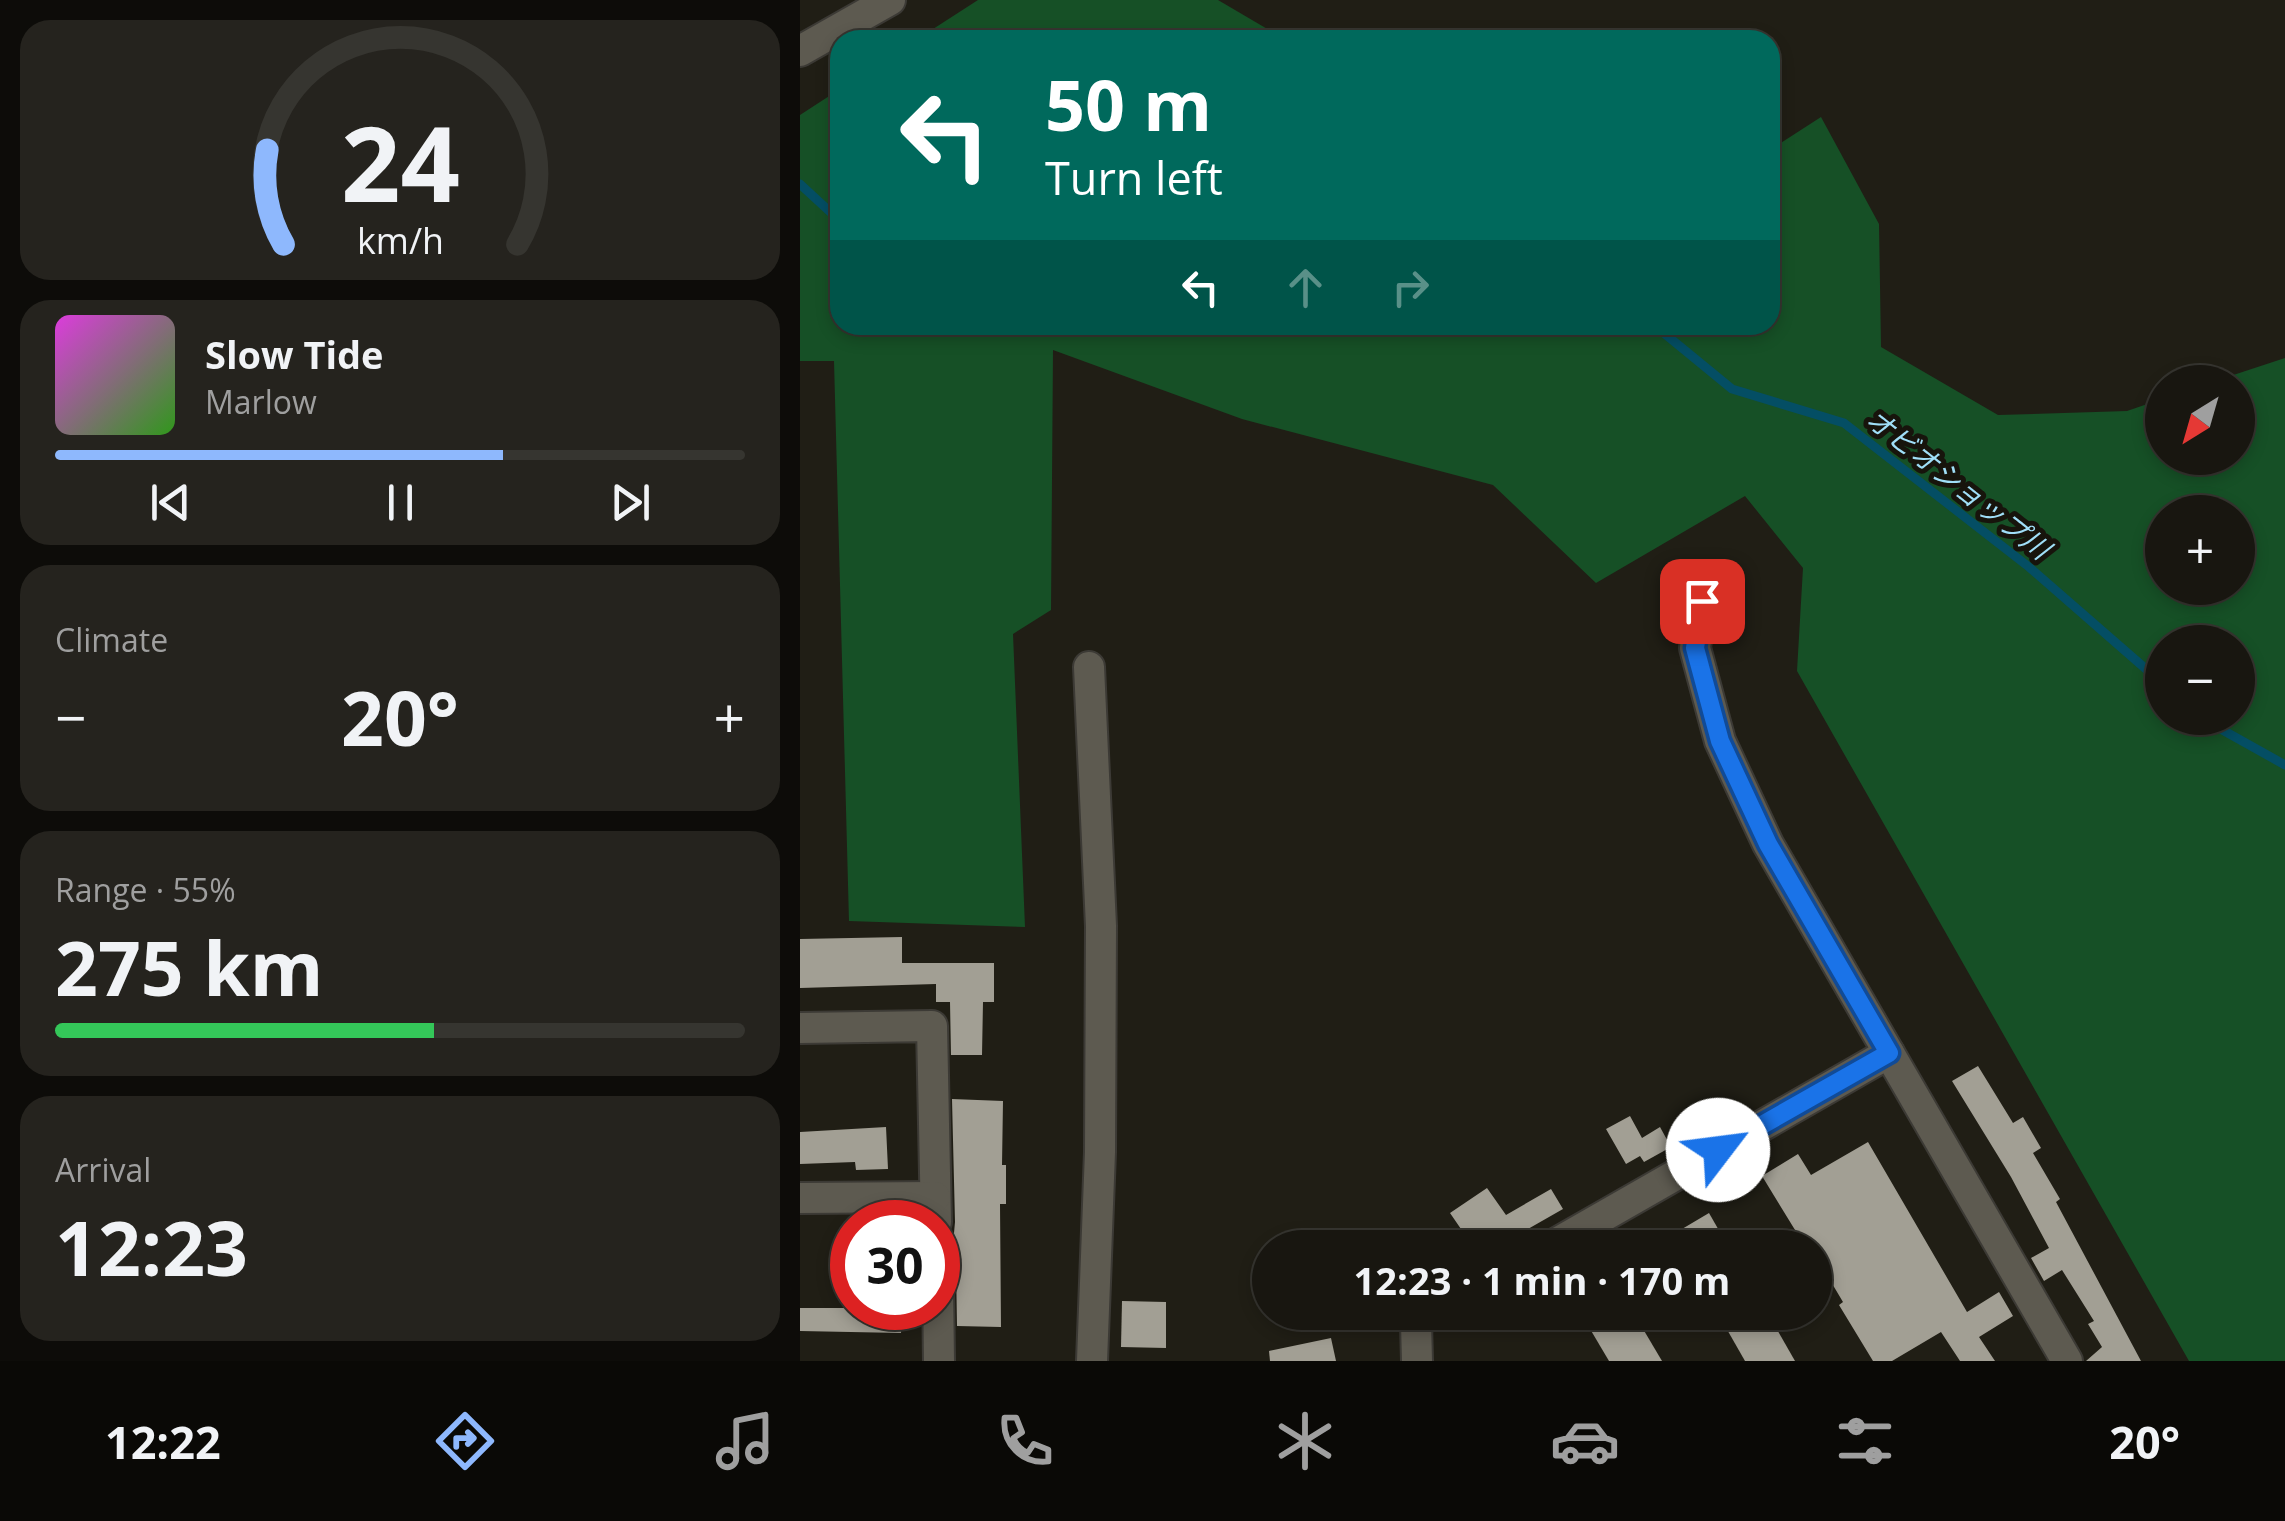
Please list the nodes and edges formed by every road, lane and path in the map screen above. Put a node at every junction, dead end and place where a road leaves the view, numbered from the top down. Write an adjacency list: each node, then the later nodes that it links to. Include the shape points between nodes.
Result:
1 (890, 0): 2 (street)
2 (837, 30)
3 (830, 34): 4 (street)
4 (800, 51)
5 (1702, 601): 8 (street, via 1695,648 1720,741 1768,844)
6 (1088, 667): 16 (street, via 1101,926)
7 (800, 1028): 10 (street, via 932,1026)
8 (1889, 1053): 12 (street); 18 (street)
9 (800, 1198): 11 (street)
10 (936, 1200)
11 (830, 1201)
12 (1579, 1230)
13 (939, 1330): 15 (street)
14 (1416, 1330): 17 (street)
15 (940, 1361)
16 (1092, 1361)
17 (1417, 1361)
18 (2067, 1361)

